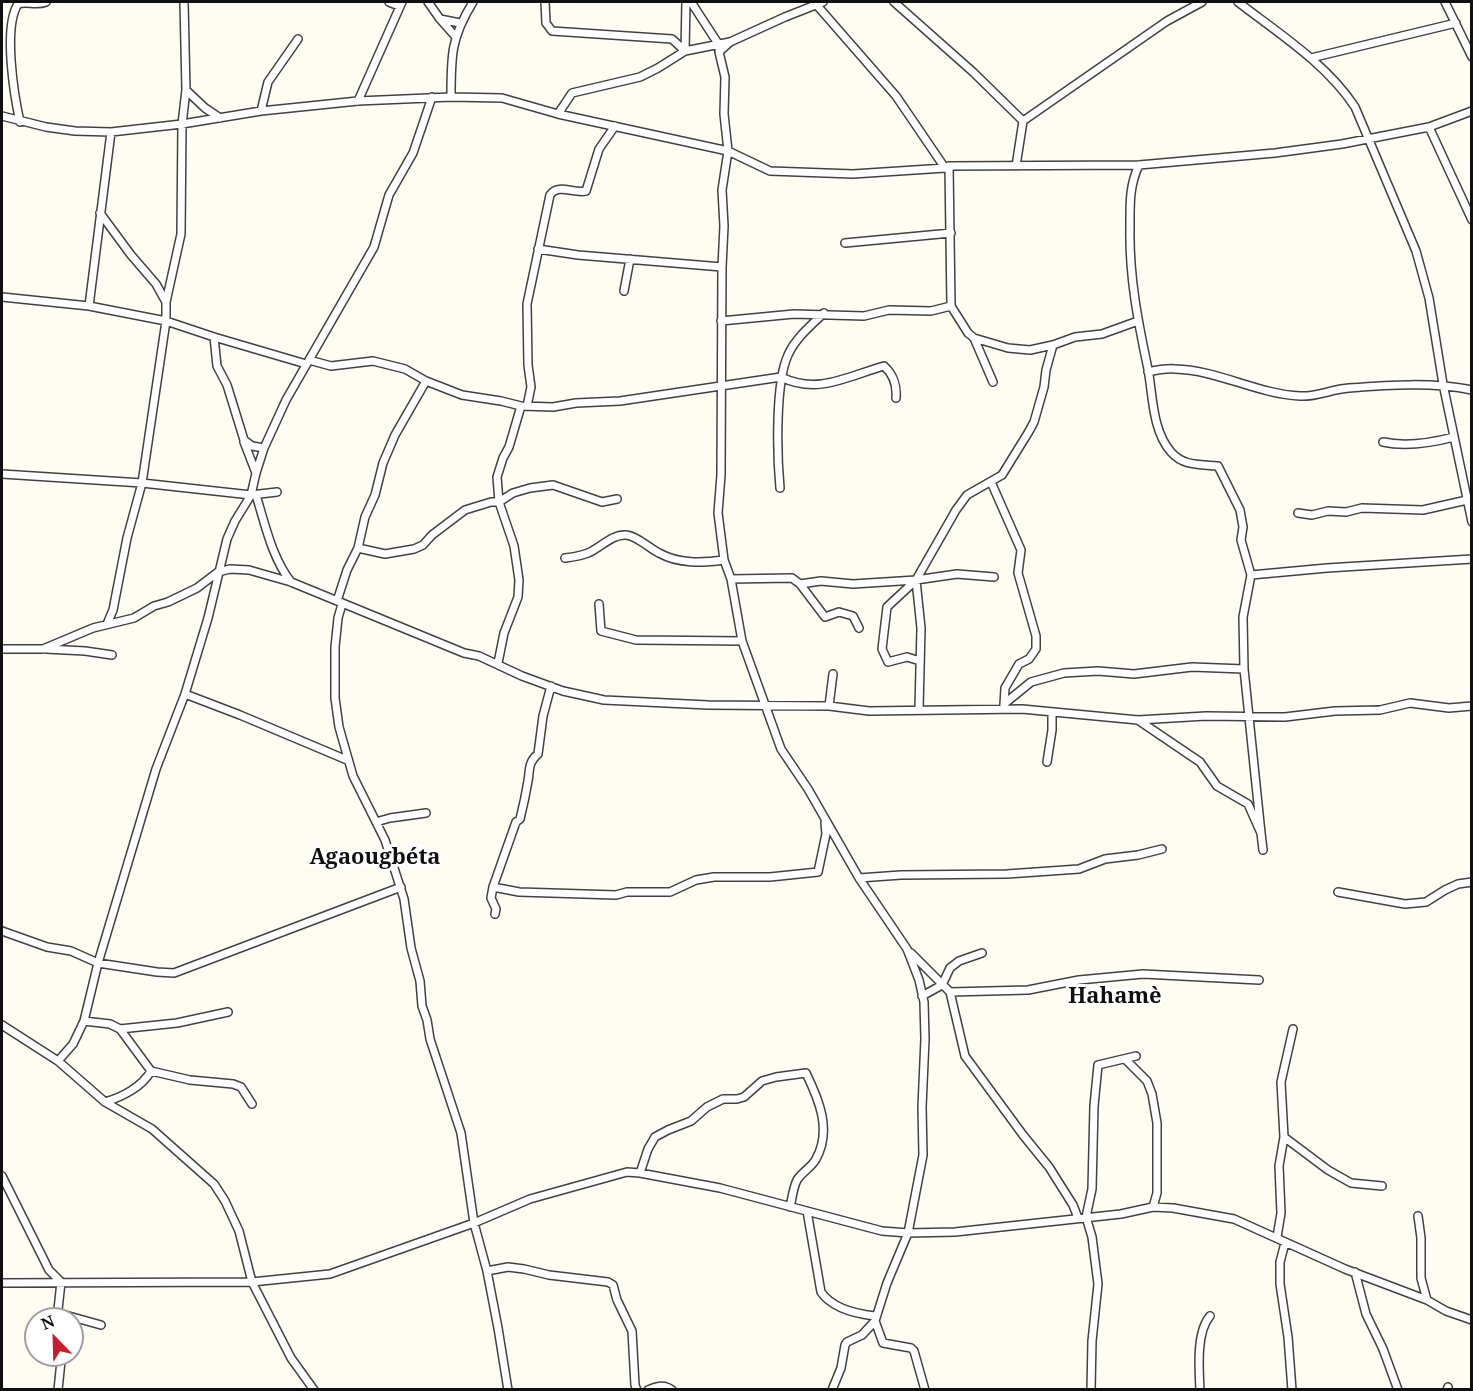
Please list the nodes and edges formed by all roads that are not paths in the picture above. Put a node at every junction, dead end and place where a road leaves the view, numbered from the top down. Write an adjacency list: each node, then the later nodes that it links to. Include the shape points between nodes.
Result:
1 (46, 2): 34 (street, via 18,4 13,16 10,35)
2 (184, 2): 24 (street)
3 (389, 2): 14 (street)
4 (428, 2): 15 (street)
5 (473, 2): 16 (street)
6 (545, 2): 21 (street, via 546,24 552,31 672,39)
7 (686, 2): 21 (street)
8 (691, 2): 20 (street)
9 (818, 2): 20 (street); 43 (street, via 896,96)
10 (894, 2): 33 (street)
11 (1202, 2): 33 (street, via 1167,21)
12 (1238, 2): 23 (street)
13 (1445, 2): 17 (street)
14 (400, 4): 27 (street)
15 (440, 19): 16 (street); 18 (street)
16 (460, 23): 18 (street)
17 (1456, 23): 22 (street); 23 (street)
18 (455, 36): 26 (street)
19 (298, 39): 28 (street, via 268,82)
20 (719, 49): 21 (street); 40 (street, via 724,71)
21 (685, 51): 30 (street, via 640,77 572,93)
22 (1472, 57)
23 (1311, 58): 39 (street, via 1346,94)
24 (186, 90): 32 (street); 35 (street)
25 (432, 97): 26 (street); 27 (street); 63 (street, via 413,153 389,195 374,247)
26 (451, 97): 30 (street, via 502,98)
27 (358, 101): 28 (street)
28 (261, 111): 32 (street)
29 (1472, 111): 37 (street)
30 (558, 114): 36 (street)
31 (2, 116): 34 (street)
32 (220, 118): 35 (street)
33 (1023, 121): 42 (street)
34 (20, 122): 38 (street)
35 (182, 124): 38 (street); 53 (street, via 181,234)
36 (615, 126): 40 (street); 48 (street, via 599,149 586,191 559,189 550,195)
37 (1429, 127): 39 (street); 45 (street)
38 (111, 132): 44 (street)
39 (1368, 138): 41 (street, via 1275,153); 68 (street, via 1416,251 1429,298)
40 (728, 151): 43 (street, via 770,171 853,174); 50 (street, via 722,190)
41 (1139, 165): 42 (street); 59 (street, via 1132,179 1129,202 1131,269)
42 (1016, 166): 43 (street)
43 (947, 167): 46 (street)
44 (100, 213): 53 (street); 54 (street)
45 (1472, 220)
46 (951, 233): 47 (street); 55 (street)
47 (845, 243)
48 (538, 249): 49 (street); 72 (street, via 527,304 531,387)
49 (630, 259): 50 (street); 51 (street)
50 (722, 267): 58 (street)
51 (624, 291)
52 (2, 297): 54 (street)
53 (166, 302): 57 (street)
54 (89, 306): 57 (street)
55 (951, 306): 56 (street, via 931,311 889,310 864,316); 61 (street)
56 (824, 313): 58 (street); 65 (street, via 788,354)
57 (166, 321): 60 (street); 80 (street)
58 (721, 321): 69 (street)
59 (1138, 321): 62 (street); 64 (street)
60 (214, 337): 63 (street); 74 (street, via 217,366)
61 (974, 338): 62 (street, via 1030,350); 67 (street)
62 (1053, 345): 79 (street, via 1034,422 1008,467)
63 (307, 362): 66 (street, via 331,366 373,361 405,369); 76 (street)
64 (1148, 372): 68 (street, via 1189,370 1264,391 1300,396 1346,388); 94 (street, via 1157,420 1167,447 1184,462 1220,469 1242,519 1240,540)
65 (781, 377): 69 (street); 71 (street, via 805,386 824,384 884,366 892,376); 81 (street)
66 (426, 381): 72 (street, via 462,396); 89 (street, via 387,454)
67 (993, 382)
68 (1443, 384): 70 (street); 73 (street)
69 (721, 385): 72 (street, via 620,401); 92 (street, via 718,513)
70 (1472, 390)
71 (896, 398)
72 (524, 406): 86 (street, via 497,477)
73 (1454, 437): 75 (street, via 1413,444); 85 (street)
74 (244, 440): 76 (street); 77 (street)
75 (1383, 442)
76 (264, 448): 77 (street)
77 (256, 473): 83 (street)
78 (2, 474): 80 (street)
79 (991, 482): 97 (street, via 967,495); 116 (street, via 1021,550 1018,573 1036,636 1036,649 1019,664 1005,688)
80 (142, 483): 83 (street); 102 (street)
81 (780, 488)
82 (277, 492): 83 (street)
83 (253, 495): 93 (street, via 227,538); 98 (street, via 273,549)
84 (617, 499): 86 (street, via 602,502 553,485 513,493)
85 (1467, 500): 87 (street, via 1424,510 1362,508 1312,515); 88 (street)
86 (499, 502): 89 (street, via 465,510 414,549 385,554); 109 (street, via 514,546 519,580 518,597)
87 (1298, 513)
88 (1472, 522)
89 (358, 548): 100 (street, via 347,570)
90 (565, 558): 92 (street, via 586,554 624,535 679,560)
91 (1472, 559): 94 (street)
92 (724, 560): 96 (street)
93 (218, 572): 98 (street, via 249,570); 102 (street, via 185,594 134,618); 113 (street)
94 (1251, 575): 110 (street, via 1243,617)
95 (994, 577): 97 (street, via 957,574)
96 (731, 579): 99 (street, via 792,578); 104 (street)
97 (916, 580): 99 (street); 108 (street); 108 (street, via 887,607 882,649 888,662 907,657)
98 (291, 582): 100 (street)
99 (800, 584): 103 (street, via 825,617 838,612 853,616)
100 (339, 602): 109 (street); 122 (street, via 335,698)
101 (599, 604): 104 (street, via 601,631 636,640)
102 (107, 624): 106 (street)
103 (859, 628)
104 (742, 641): 114 (street)
105 (2, 649): 106 (street)
106 (43, 649): 107 (street)
107 (112, 655)
108 (920, 661): 118 (street)
109 (498, 663): 112 (street)
110 (1244, 669): 116 (street, via 1064,673 1031,682); 120 (street)
111 (833, 674): 115 (street)
112 (551, 686): 114 (street, via 604,700); 132 (street, via 538,754 529,766 520,819)
113 (185, 694): 122 (street); 139 (street, via 156,769)
114 (764, 704): 115 (street); 125 (street, via 781,749)
115 (829, 706): 118 (street, via 869,711)
116 (1003, 706): 118 (street); 119 (street)
117 (1472, 706): 120 (street, via 1410,704 1380,710)
118 (919, 709)
119 (1052, 712): 121 (street); 123 (street)
120 (1249, 717): 121 (street); 127 (street)
121 (1138, 720): 127 (street, via 1200,762 1217,786 1248,804)
122 (347, 760): 126 (street)
123 (1047, 762)
124 (426, 813): 126 (street)
125 (825, 820): 130 (street); 132 (street, via 818,872 714,877 670,892 616,895 519,892)
126 (376, 822): 133 (street)
127 (1261, 833): 129 (street)
128 (1162, 849): 130 (street, via 1105,859 1079,869)
129 (1263, 850)
130 (859, 878): 137 (street)
131 (1472, 882): 134 (street, via 1458,884 1426,902 1405,904)
132 (494, 886): 135 (street, via 491,898)
133 (401, 887): 139 (street, via 183,971 157,972); 164 (street, via 430,1039 461,1133)
134 (1338, 892)
135 (495, 914)
136 (2, 931): 139 (street)
137 (907, 949): 141 (street); 143 (street)
138 (982, 953): 141 (street, via 950,968)
139 (98, 963): 145 (street)
140 (1259, 980): 142 (street, via 1143,974 1028,990)
141 (942, 985): 142 (street); 143 (street)
142 (950, 992): 163 (street, via 965,1056)
143 (922, 996): 165 (street, via 923,1155)
144 (228, 1012): 147 (street)
145 (84, 1021): 147 (street); 151 (street, via 73,1044)
146 (2, 1025): 151 (street)
147 (120, 1029): 152 (street)
148 (1293, 1029): 155 (street, via 1281,1082)
149 (1136, 1056): 150 (street)
150 (1125, 1059): 160 (street, via 1147,1081 1152,1094 1157,1123 1157,1193); 163 (street, via 1098,1065 1092,1189)
151 (58, 1061): 153 (street)
152 (151, 1071): 153 (street, via 132,1090); 154 (street, via 233,1084 241,1087)
153 (105, 1102): 174 (street, via 152,1129 214,1184 238,1231)
154 (252, 1104)
155 (1284, 1137): 158 (street, via 1351,1183); 166 (street, via 1279,1166)
156 (640, 1173): 159 (street, via 720,1188); 159 (street, via 655,1137 691,1121 723,1099 744,1096 762,1081 806,1073 819,1099 823,1135 815,1161 797,1180); 164 (street, via 611,1175 530,1199)
157 (2, 1176): 168 (street)
158 (1382, 1186)
159 (790, 1207): 161 (street)
160 (1153, 1207): 163 (street); 166 (street, via 1234,1219)
161 (807, 1211): 165 (street, via 882,1231); 178 (street, via 821,1292 843,1308)
162 (1418, 1215): 175 (street, via 1421,1278)
163 (1082, 1217): 165 (street, via 955,1232); 191 (street, via 1092,1237 1098,1284)
164 (474, 1223): 169 (street); 174 (street, via 330,1274)
165 (908, 1233): 178 (street)
166 (1278, 1237): 167 (street)
167 (1285, 1243): 170 (street); 193 (street, via 1280,1284)
168 (49, 1270): 172 (street); 173 (street)
169 (487, 1271): 185 (street); 186 (street, via 508,1267 613,1285 632,1330)
170 (1355, 1272): 175 (street); 194 (street, via 1366,1314)
171 (2, 1282): 172 (street)
172 (43, 1282): 173 (street)
173 (61, 1282): 174 (street); 176 (street)
174 (252, 1282): 184 (street, via 291,1358)
175 (1427, 1300): 179 (street)
176 (59, 1307)
177 (1210, 1316): 192 (street, via 1205,1321 1201,1342)
178 (875, 1318): 189 (street, via 868,1330 845,1345); 190 (street, via 883,1343 914,1351)
179 (1472, 1320)
180 (84, 1321): 181 (street)
181 (101, 1325)
182 (62, 1367): 183 (street)
183 (58, 1389)
184 (314, 1389)
185 (508, 1389)
186 (637, 1389)
187 (648, 1389): 188 (street)
188 (672, 1389)
189 (832, 1389)
190 (925, 1389)
191 (1091, 1389)
192 (1200, 1389)
193 (1292, 1389)
194 (1398, 1389)

